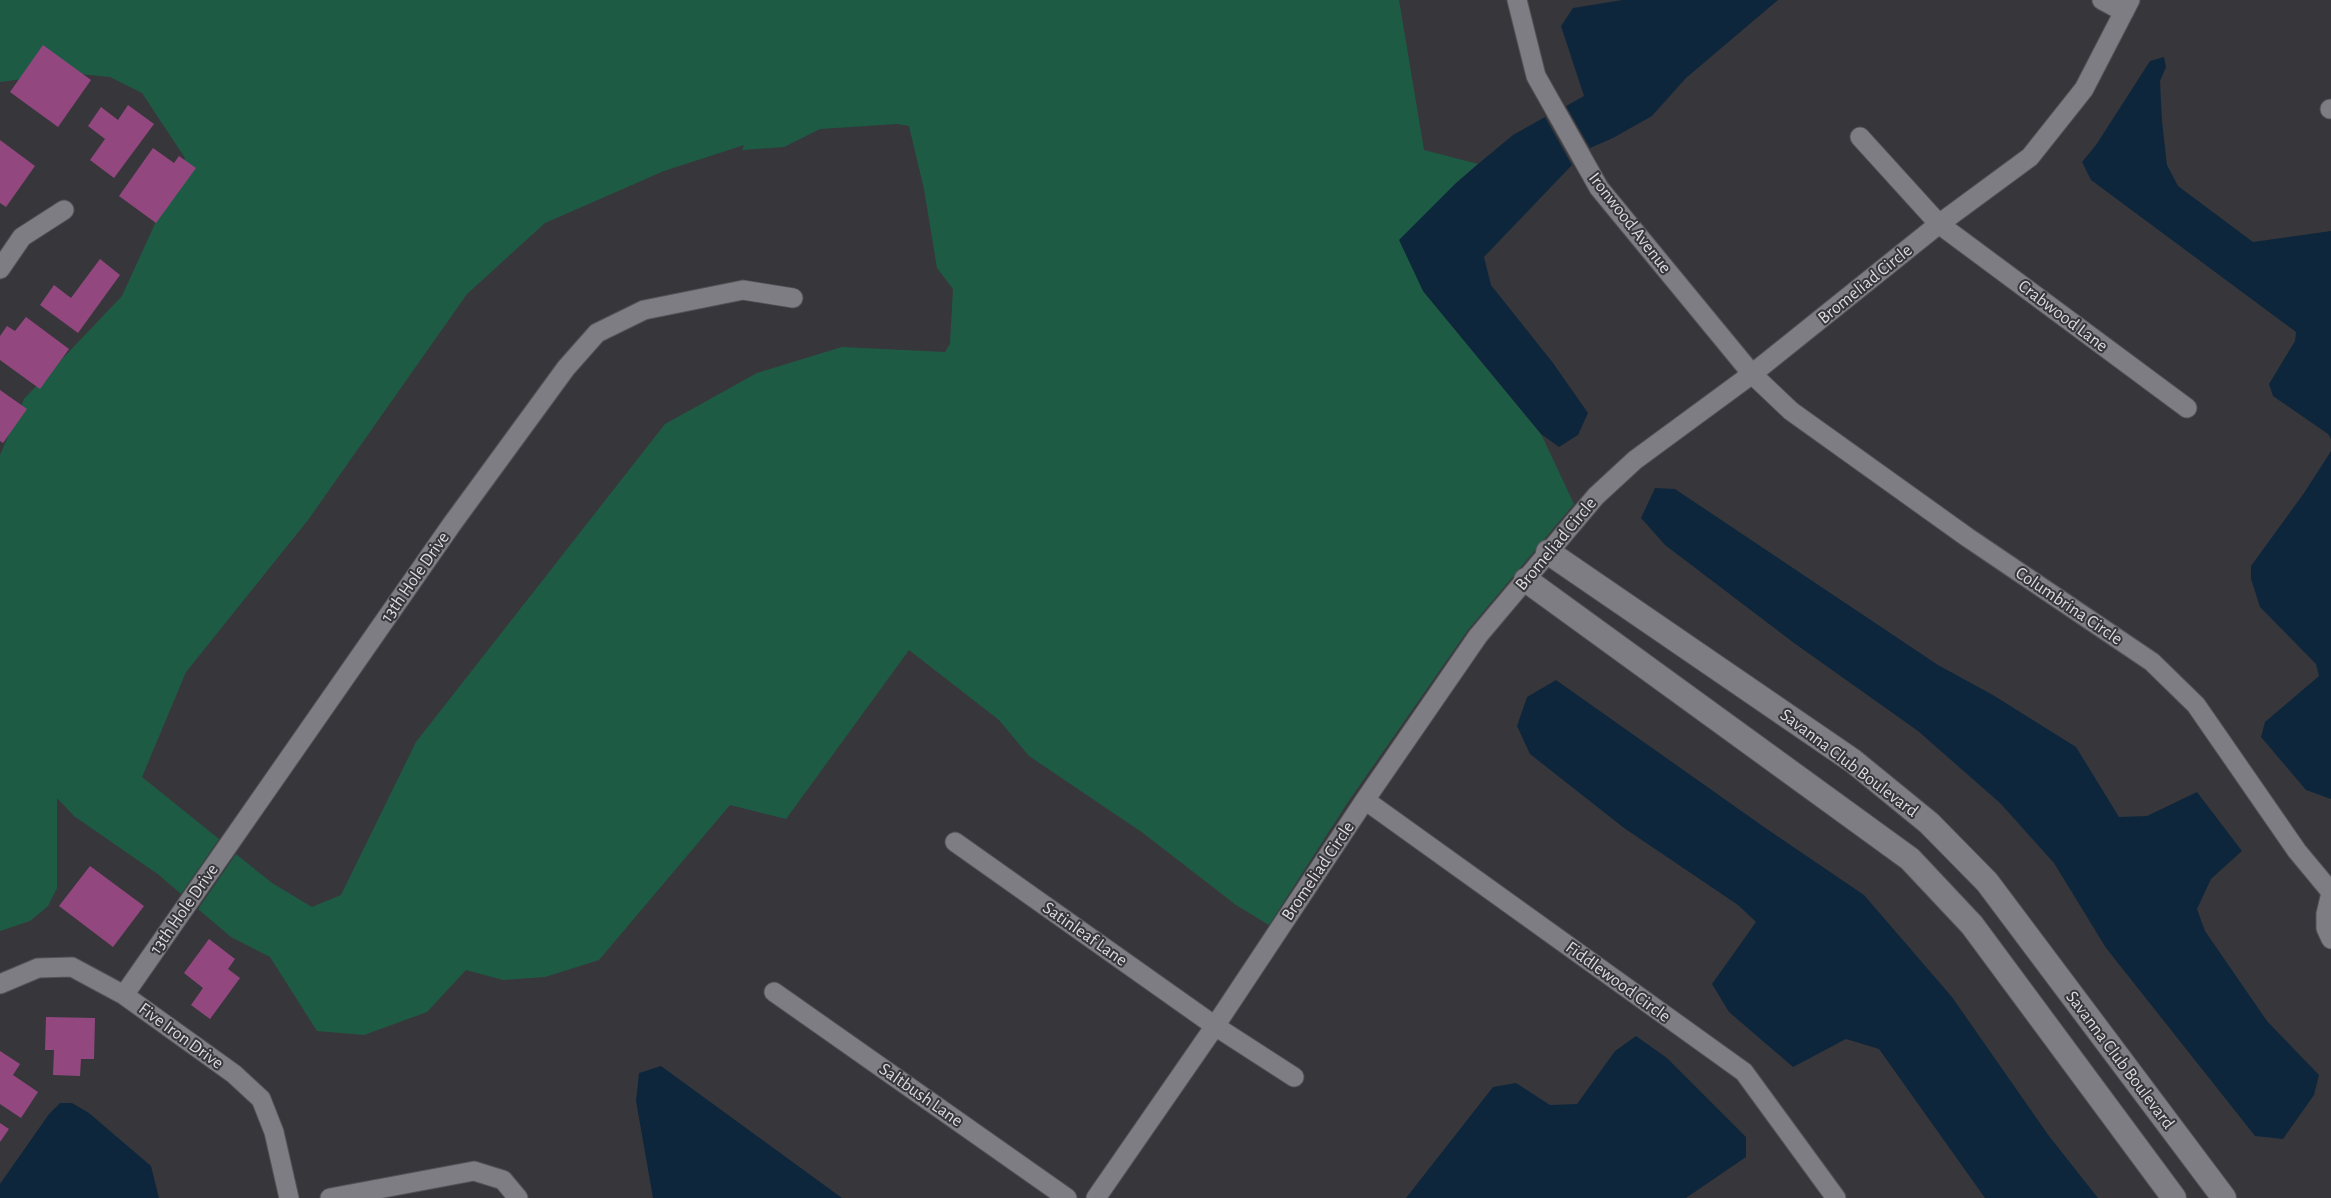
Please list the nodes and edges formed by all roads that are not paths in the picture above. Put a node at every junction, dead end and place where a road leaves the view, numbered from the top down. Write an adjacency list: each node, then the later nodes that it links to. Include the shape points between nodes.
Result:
1 (1517, 0): 9 (street, Ironwood Avenue, via 1536,76 1599,188)
2 (2102, 0): 3 (street)
3 (2127, 6): 6 (street, Bromeliad Circle, via 2084,89 2030,157)
4 (1860, 137): 6 (street, Crabwood Lane)
5 (64, 210): 7 (street, via 22,237)
6 (1939, 224): 9 (street, Bromeliad Circle); 10 (street, Crabwood Lane)
7 (0, 269)
8 (793, 298): 19 (street, 13th Hole Drive, via 743,290 644,310 597,332 566,368 452,524)
9 (1752, 374): 11 (street, Bromeliad Circle, via 1635,460 1596,496); 15 (street, Columbrina Circle, via 1791,411 1967,537 2152,662 2196,705 2298,851)
10 (2187, 408)
11 (1548, 552): 12 (street, Bromeliad Circle); 29 (street, Savanna Club Boulevard, via 1854,761 1929,823 1987,882)
12 (1526, 580): 13 (street, Bromeliad Circle, via 1478,636); 28 (street, via 1910,859 1972,925)
13 (1365, 800): 20 (street, Bromeliad Circle); 27 (street, Fiddlewood Circle, via 1744,1072)
14 (955, 842): 20 (street, Satinleaf Lane)
15 (2331, 892): 16 (street, via 2326,928)
16 (2331, 939)
17 (0, 984): 19 (street, Five Iron Drive, via 38,968 72,967)
18 (774, 992): 26 (street, Saltbush Lane)
19 (124, 995): 23 (street, Five Iron Drive, via 234,1074 261,1099 274,1132)
20 (1215, 1026): 21 (street, Satinleaf Lane); 22 (street, Bromeliad Circle)
21 (1294, 1077)
22 (1102, 1196)
23 (288, 1198)
24 (330, 1198): 25 (street, via 474,1171 503,1180)
25 (518, 1198)
26 (1067, 1198)
27 (1836, 1198)
28 (2174, 1198)
29 (2224, 1198)

